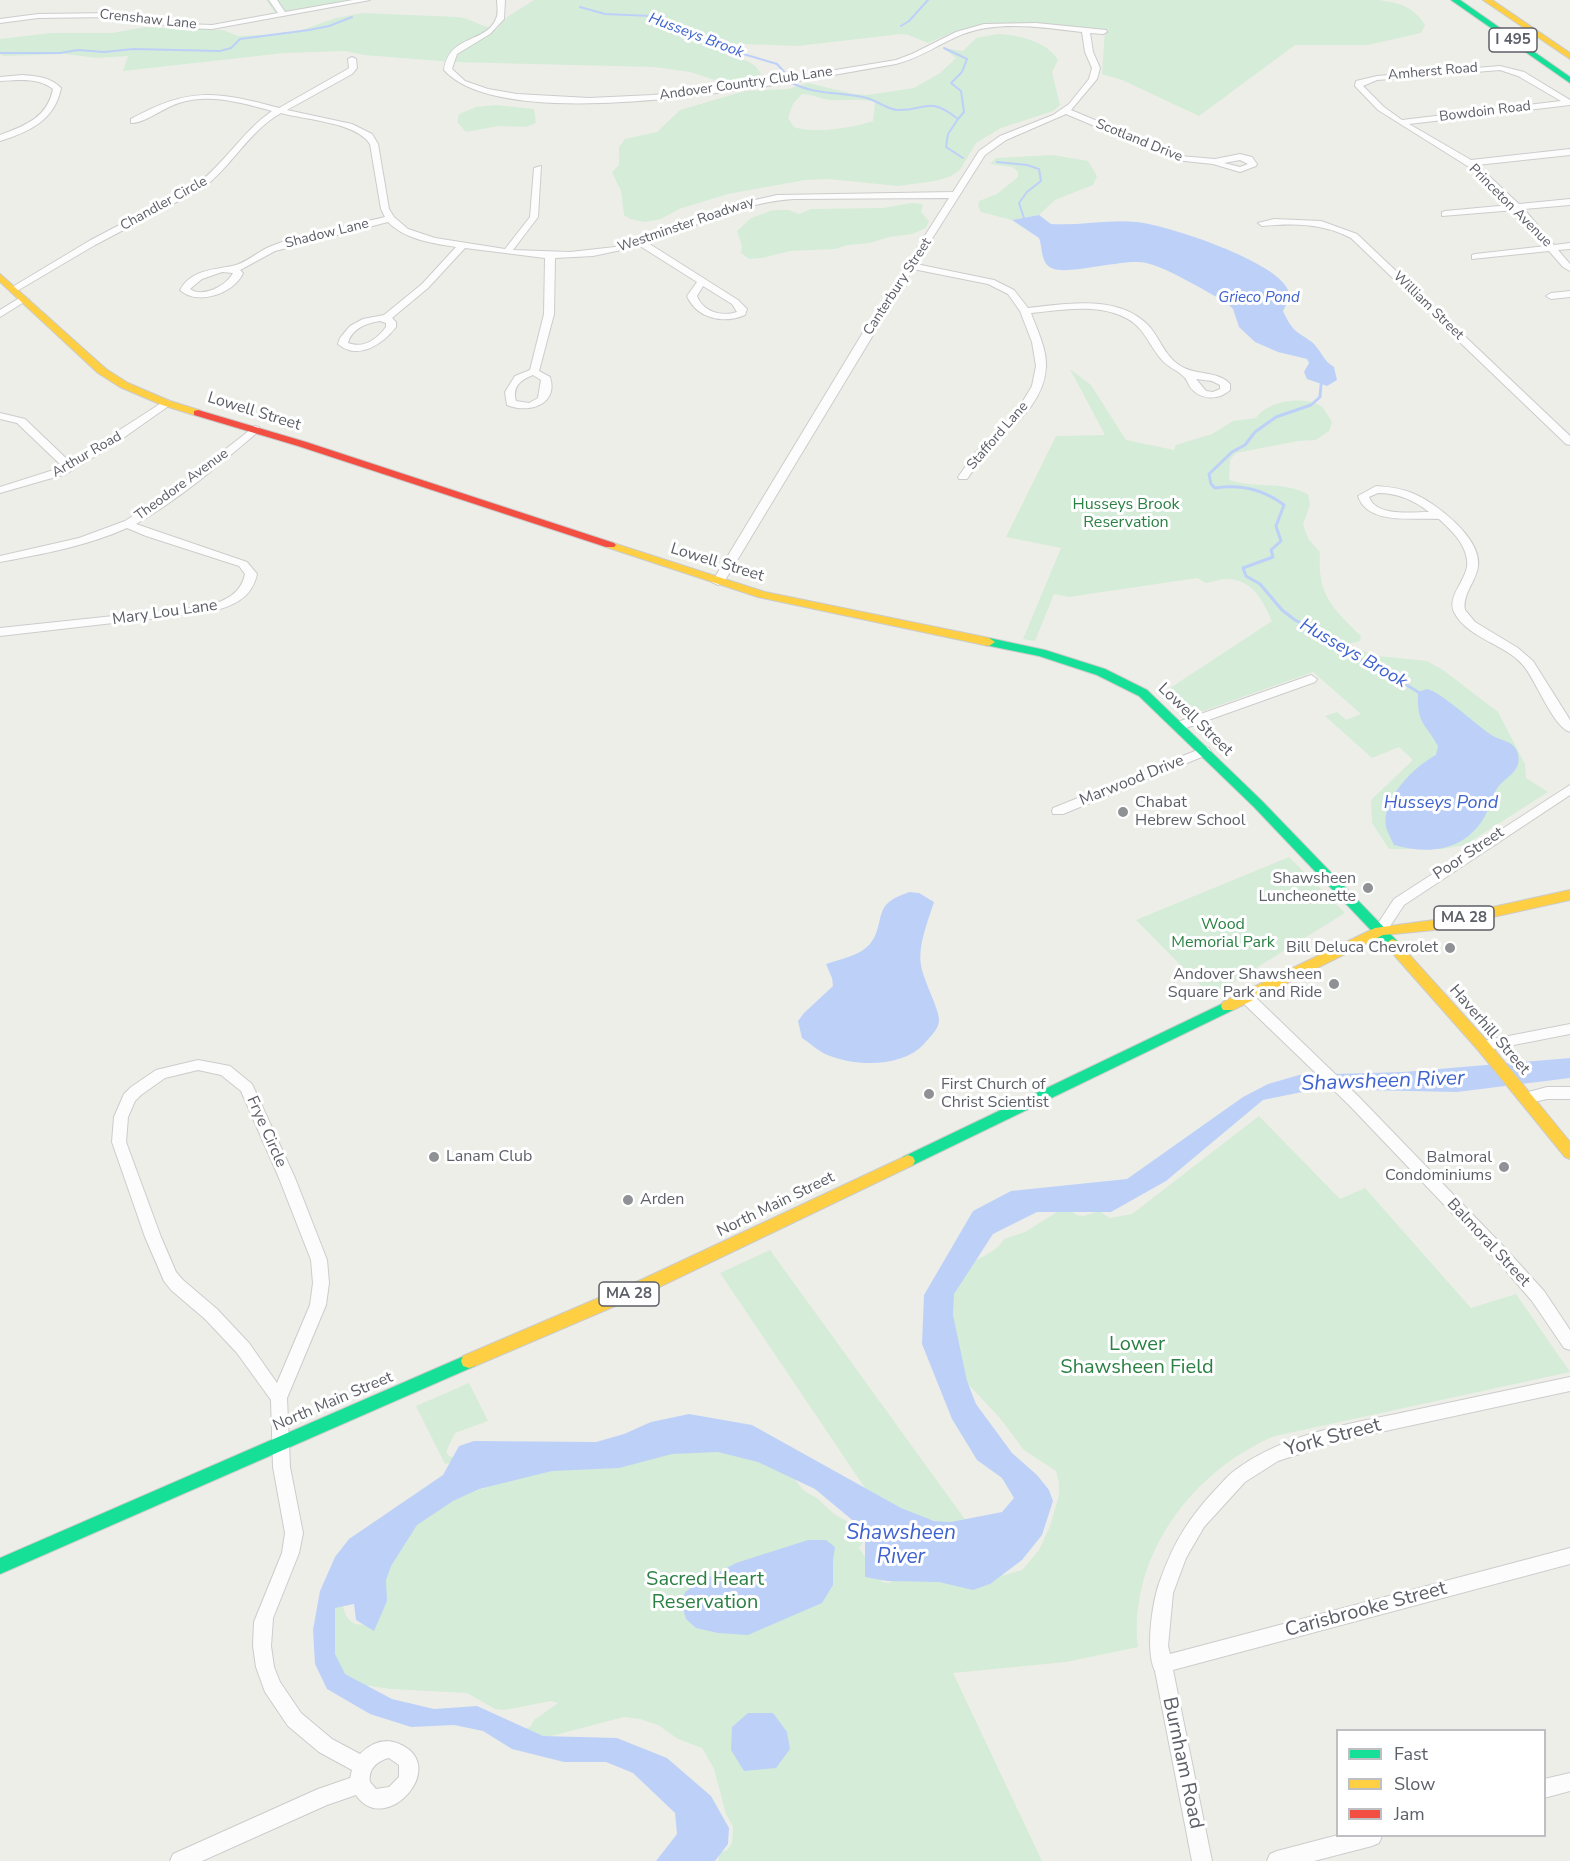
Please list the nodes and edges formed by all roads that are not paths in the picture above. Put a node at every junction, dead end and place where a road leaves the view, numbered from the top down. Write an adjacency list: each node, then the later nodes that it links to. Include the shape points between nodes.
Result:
1 (273, 0): 6 (street)
2 (366, 0): 6 (street, Crenshaw Lane)
3 (501, 0): 8 (street, Andover Country Club Lane, via 498,22 458,49 449,59 448,70 462,84 477,90 549,99 673,97 896,62 922,55 959,33 987,27)
4 (1455, 0): 13 (main road, I 495)
5 (1487, 0): 10 (main road, I 495)
6 (283, 15): 7 (street, Crenshaw Lane, via 212,27 113,15)
7 (0, 21)
8 (1086, 31): 9 (street, Andover Country Club Lane); 17 (street, Canterbury Street, via 1096,68 1093,79)
9 (1103, 33)
10 (1570, 57)
11 (352, 59): 16 (street, Chandler Circle, via 353,68 346,74)
12 (0, 78): 20 (street, via 35,79 57,88 56,98 43,120)
13 (1570, 81)
14 (1359, 86): 15 (street, Amherst Road, via 1377,78 1491,67 1510,69); 19 (street, Princeton Avenue, via 1368,98)
15 (1570, 103): 19 (street, Bowdoin Road)
16 (279, 110): 18 (street, via 227,97 200,95 166,102); 29 (street, via 350,126 369,136); 43 (street, Chandler Circle, via 257,127 200,186 92,243)
17 (1066, 111): 22 (street, Scotland Drive, via 1171,156); 25 (street, Canterbury Street, via 990,145)
18 (134, 121)
19 (1402, 122): 23 (street, Princeton Avenue)
20 (0, 138)
21 (1570, 152): 23 (street)
22 (1215, 162)
23 (1468, 162): 27 (street, Princeton Avenue)
24 (538, 168): 35 (street, via 534,217)
25 (956, 195): 31 (street, Westminster Roadway, via 769,198 735,206); 38 (street, Canterbury Street)
26 (1570, 202): 27 (street)
27 (1514, 207): 28 (street); 34 (street, Princeton Avenue)
28 (1445, 214)
29 (389, 219): 32 (street, Westminster Roadway, via 412,235); 40 (street, Shadow Lane, via 280,246)
30 (1262, 223): 54 (street, William Street, via 1315,222 1354,236)
31 (640, 242): 36 (street, Westminster Roadway, via 593,254); 42 (street)
32 (464, 245): 35 (street, Westminster Roadway); 48 (street, via 425,286)
33 (1570, 246): 34 (street)
34 (1552, 248): 37 (street); 39 (street, Princeton Avenue)
35 (507, 252): 36 (street, Westminster Roadway)
36 (550, 257): 49 (street, via 549,314)
37 (1475, 257)
38 (912, 266): 46 (street, Stafford Lane, via 991,282 1011,292); 61 (street, Canterbury Street)
39 (1570, 268)
40 (235, 269): 40 (street, Shadow Lane, via 210,272 185,291 196,296 210,293 236,278)
41 (0, 277): 43 (main road, Lowell Street)
42 (702, 281): 42 (street, via 735,302 742,313 720,317 696,303 692,296)
43 (19, 294): 47 (street, Chandler Circle); 51 (main road, Lowell Street, via 112,379)
44 (1570, 294): 45 (street)
45 (1551, 296)
46 (1025, 311): 50 (street, via 1087,307 1126,314 1144,327 1166,360); 56 (street, Stafford Lane, via 1041,357 1037,386 1021,413)
47 (0, 314)
48 (386, 318): 48 (street, via 391,322 390,329 373,344 356,348 343,344 345,337 363,321)
49 (534, 372)
50 (1189, 375)
51 (166, 403): 53 (main road, Lowell Street); 55 (street, Arthur Road)
52 (0, 416): 55 (street, via 21,421)
53 (255, 429): 59 (street, Theodore Avenue, via 204,472); 61 (main road, Lowell Street)
54 (1570, 442)
55 (69, 467): 57 (street, Arthur Road, via 54,476)
56 (963, 477)
57 (0, 490)
58 (1441, 516): 58 (street, via 1423,501 1407,495 1376,490 1362,496 1365,504 1378,513); 65 (street, via 1459,532 1473,558 1473,570 1459,599 1461,613 1528,663)
59 (127, 524): 60 (street, Theodore Avenue, via 70,543); 62 (street, Mary Lou Lane, via 243,564 250,574 246,589 231,602 209,609)
60 (0, 559)
61 (718, 582): 64 (main road, Lowell Street, via 762,595 1078,663 1145,694)
62 (0, 632)
63 (1311, 679): 64 (street)
64 (1179, 726): 66 (main road, Lowell Street)
65 (1570, 728)
66 (1205, 752): 68 (street, Marwood Drive); 70 (main road, Lowell Street)
67 (1570, 789): 70 (street, Poor Street, via 1399,902)
68 (1058, 811)
69 (1570, 895): 70 (main road, North Main Street / MA 28, via 1434,925)
70 (1380, 931): 71 (main road, North Main Street / MA 28); 73 (main road, Haverhill Street)
71 (1246, 997): 77 (street, Balmoral Street, via 1354,1101 1524,1281); 80 (main road, North Main Street / MA 28, via 649,1284)
72 (1570, 1029): 73 (street)
73 (1487, 1051): 74 (main road, Haverhill Street)
74 (1522, 1093): 75 (street); 76 (main road, Haverhill Street)
75 (1570, 1093)
76 (1570, 1153)
77 (1570, 1343)
78 (1570, 1384): 83 (street, York Street, via 1338,1434 1292,1448 1256,1465 1239,1477 1187,1536 1164,1593)
79 (279, 1398): 79 (street, Frye Circle, via 318,1305 319,1260 247,1088 217,1067 189,1066 160,1074 129,1098 119,1126 119,1142 149,1226 177,1285 228,1331); 80 (street, Frye Circle)
80 (282, 1441): 82 (main road, North Main Street / MA 28); 84 (street, Frye Circle, via 282,1470 294,1534 289,1560 275,1584 262,1624 263,1657 270,1683 283,1707 330,1750)
81 (1570, 1556): 83 (street, Carisbrooke Street)
82 (0, 1566)
83 (1161, 1665): 90 (street, Burnham Road)
84 (362, 1765): 86 (street); 86 (street, via 374,1753 393,1750 405,1758 409,1774 401,1790 385,1799 369,1796)
85 (1570, 1782): 87 (street)
86 (360, 1784): 89 (street)
87 (1546, 1789)
88 (1368, 1837): 91 (street)
89 (180, 1861)
90 (1202, 1861)
91 (1277, 1861)

